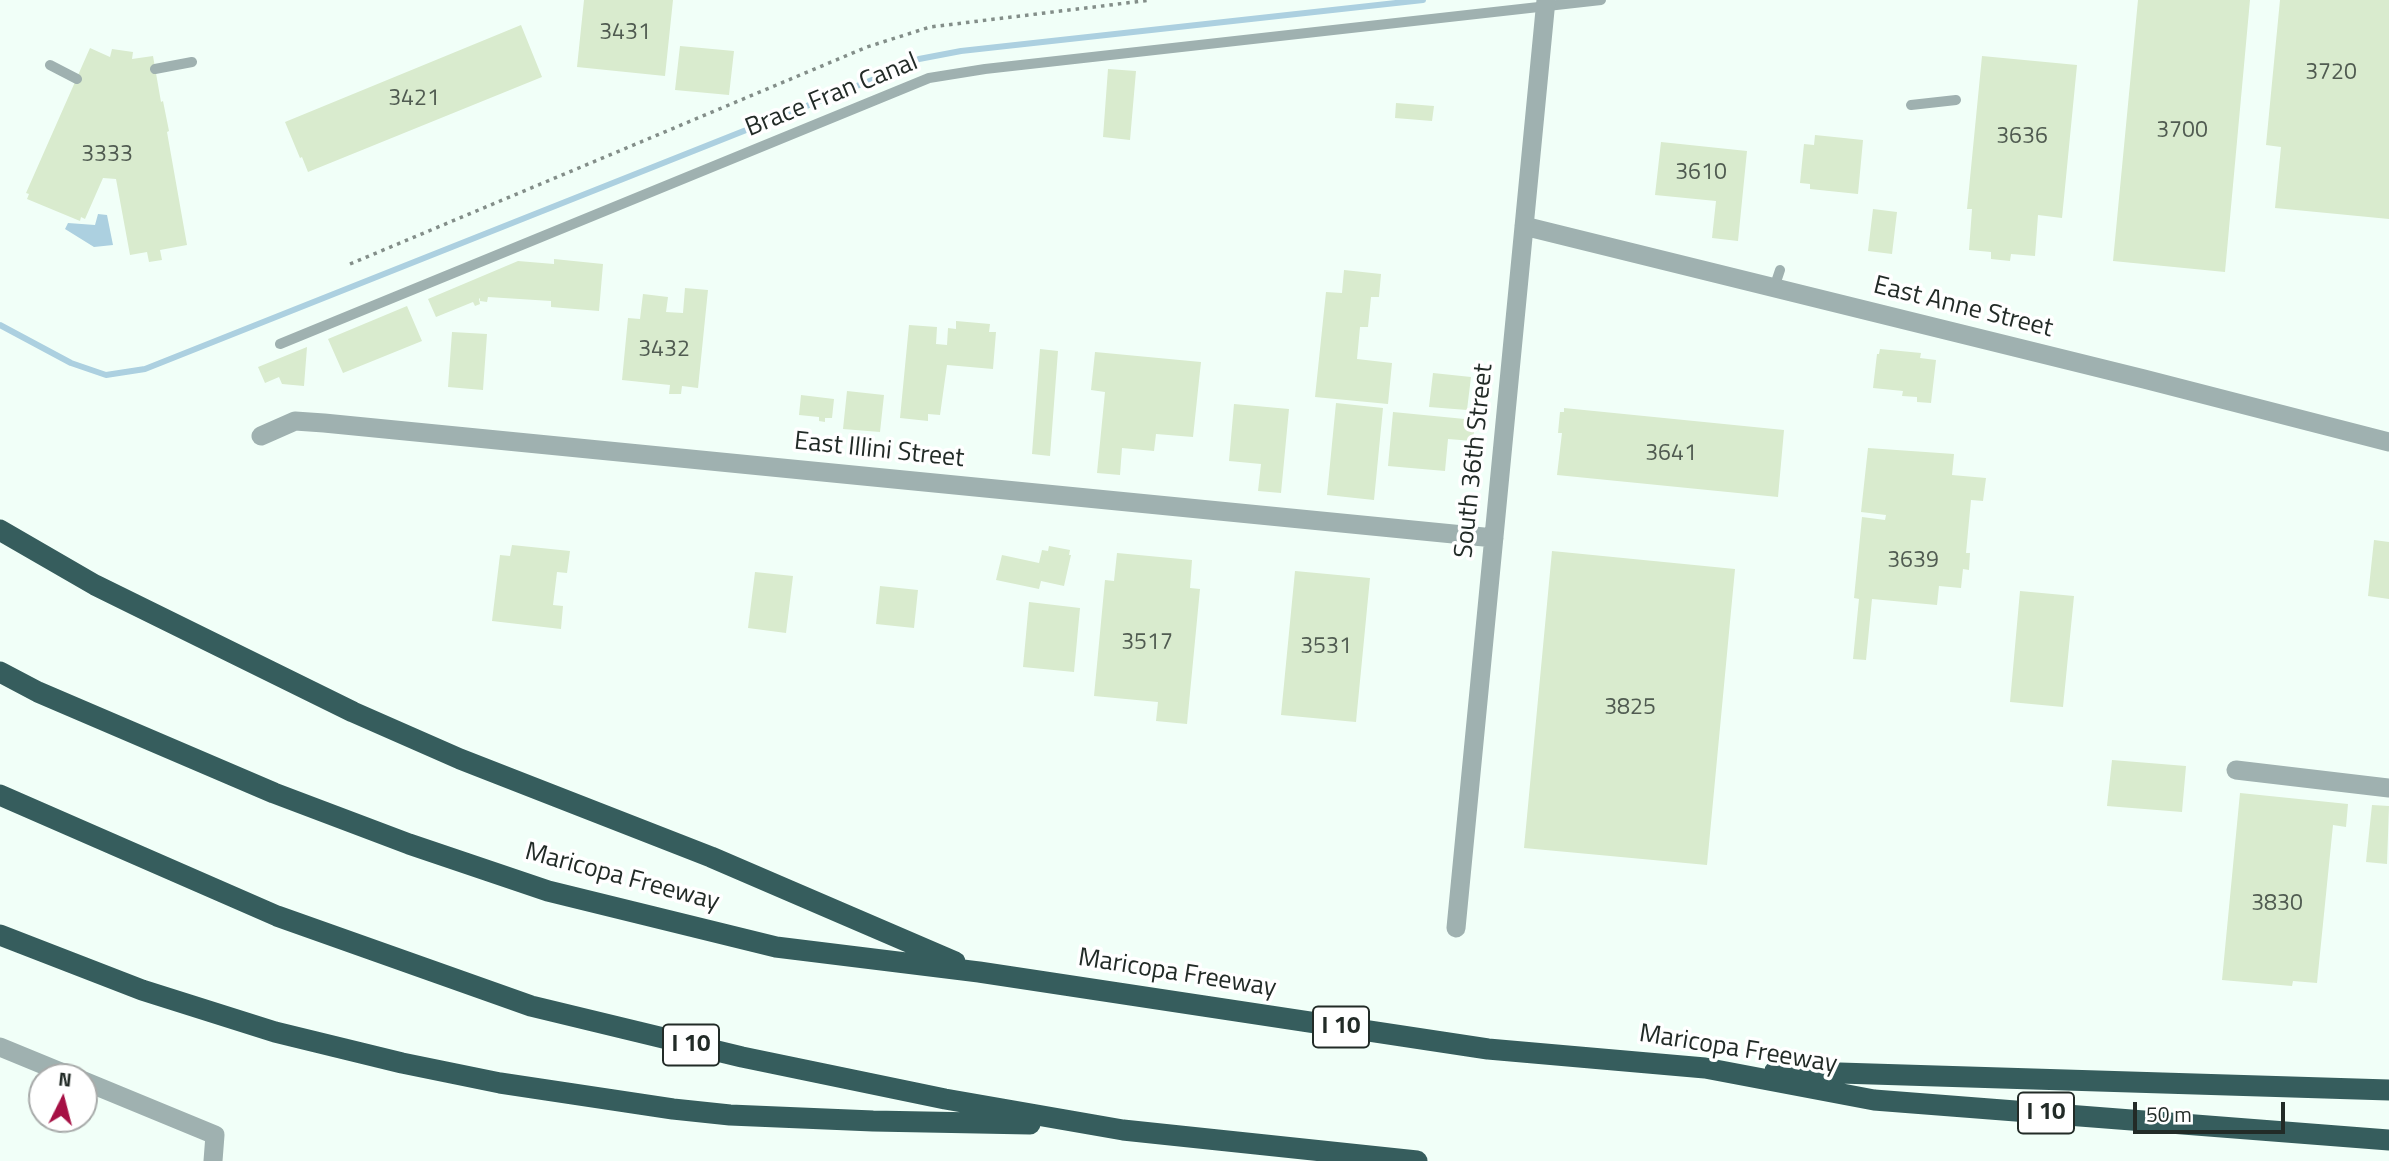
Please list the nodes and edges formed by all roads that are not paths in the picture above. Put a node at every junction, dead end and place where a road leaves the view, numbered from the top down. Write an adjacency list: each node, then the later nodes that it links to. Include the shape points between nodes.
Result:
1 (1601, 0): 2 (lane, Brace Fran Canal)
2 (1546, 3): 9 (street, South 36th Street); 10 (lane, Brace Fran Canal, via 929,78)
3 (192, 62): 5 (lane)
4 (50, 65): 6 (lane)
5 (156, 69)
6 (77, 79)
7 (1956, 100): 8 (lane)
8 (1912, 104)
9 (1524, 226): 12 (street, East Anne Street, via 1777,279); 14 (street, South 36th Street)
10 (280, 344)
11 (261, 436): 14 (street, East Illini Street, via 295,421 324,423)
12 (2389, 442)
13 (0, 530): 21 (highway, via 95,585 353,712)
14 (1494, 538): 19 (street, South 36th Street)
15 (0, 672): 21 (highway, Maricopa Freeway / I 10, via 274,793 548,891 776,947)
16 (2236, 770): 17 (street)
17 (2389, 788)
18 (0, 795): 27 (highway, I 10, via 277,916 531,1006 742,1057)
19 (1456, 928)
20 (0, 934): 27 (highway, via 142,990 275,1032 500,1083 730,1115)
21 (979, 972): 24 (highway, Maricopa Freeway / I 10, via 1488,1049)
22 (0, 1047): 23 (street)
23 (39, 1063)
24 (1705, 1068): 26 (highway); 28 (highway, Maricopa Freeway / I 10, via 1874,1100)
25 (98, 1087): 29 (street, via 215,1136)
26 (2389, 1090)
27 (1100, 1126): 30 (highway, I 10)
28 (2389, 1140)
29 (213, 1161)
30 (1417, 1161)

